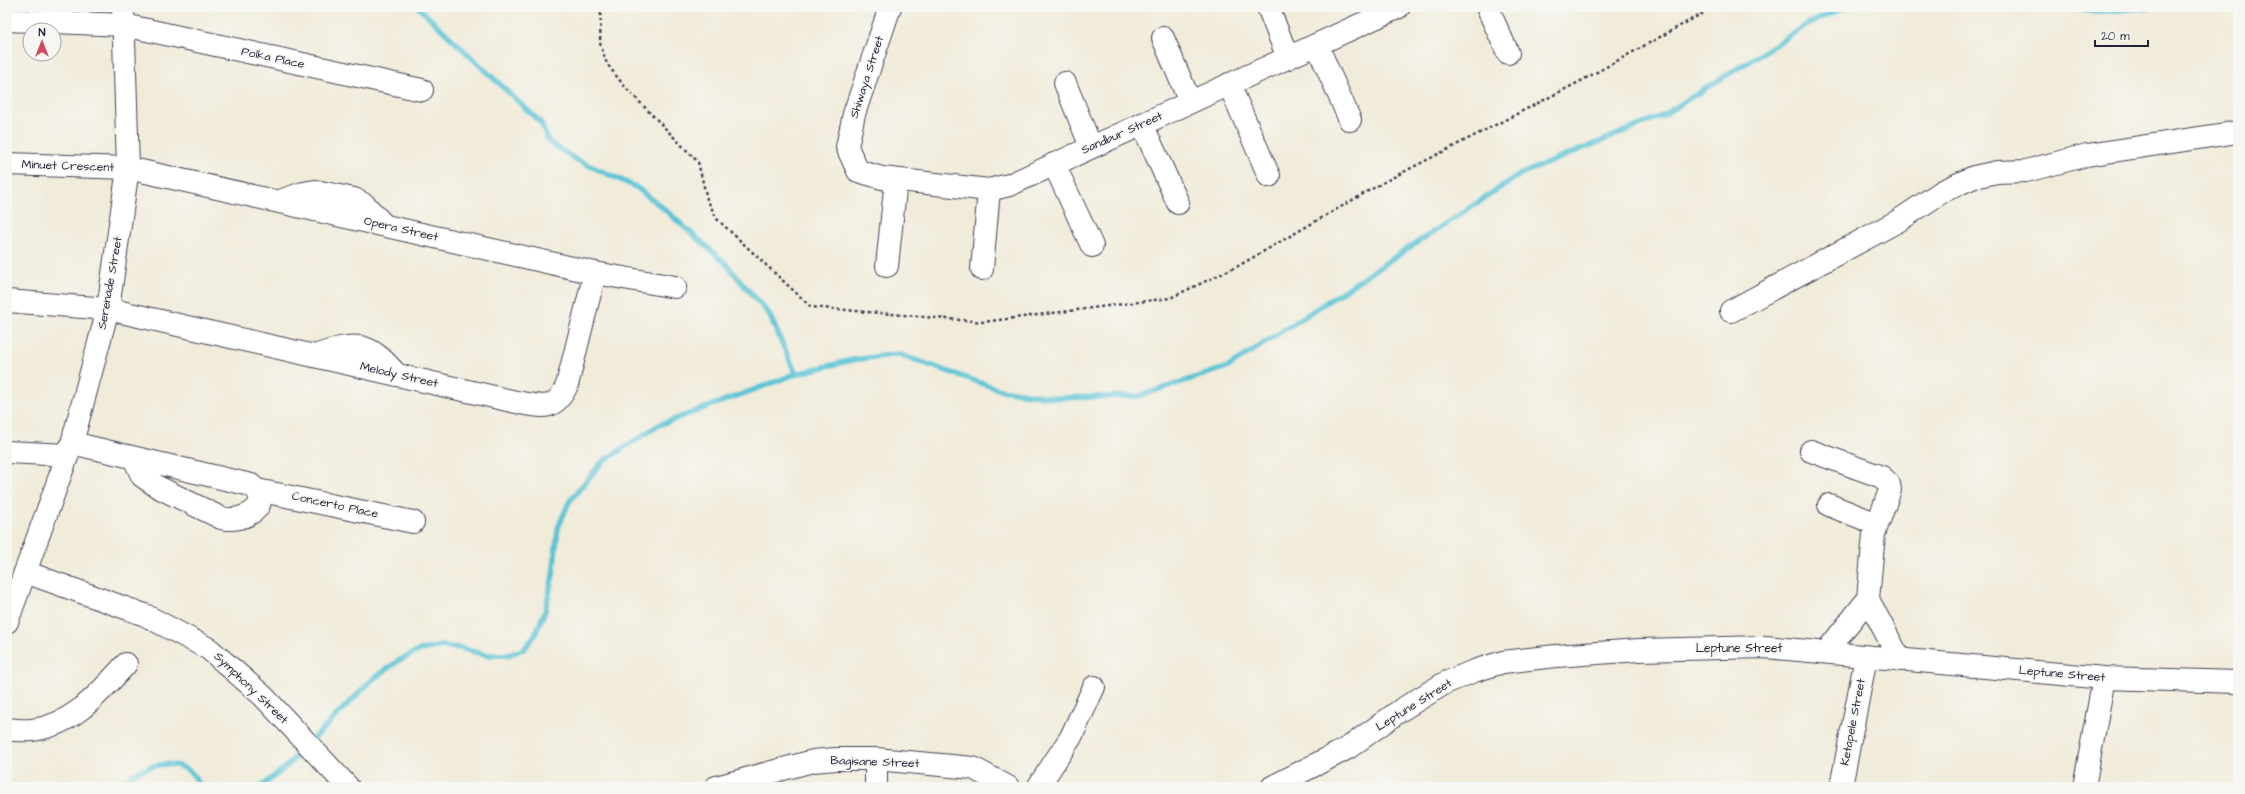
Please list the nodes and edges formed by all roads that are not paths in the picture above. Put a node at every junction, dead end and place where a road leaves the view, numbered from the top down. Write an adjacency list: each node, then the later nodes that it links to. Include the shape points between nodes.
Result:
1 (890, 7): 18 (street, Shiwaya Street, via 854,114)
2 (1268, 7): 10 (street)
3 (1487, 7): 9 (street)
4 (1396, 8): 8 (street, Sandbur Street)
5 (124, 16): 6 (street); 13 (street, Polka Place); 22 (street, Serenade Street)
6 (7, 20)
7 (1163, 38): 14 (street)
8 (1317, 45): 10 (street, Sandbur Street); 15 (street)
9 (1508, 53)
10 (1288, 58): 12 (street, Sandbur Street)
11 (1064, 83): 19 (street)
12 (1229, 84): 14 (street, Sandbur Street); 23 (street)
13 (422, 90)
14 (1190, 102): 16 (street, Sandbur Street)
15 (1350, 120)
16 (1142, 124): 19 (street, Sandbur Street); 26 (street)
17 (2238, 132): 34 (street, via 2087,155 2026,171 1997,172 1974,177 1943,191 1898,221)
18 (847, 147): 24 (street, Sandbur Street, via 858,171)
19 (1091, 147): 21 (street, Sandbur Street)
20 (7, 164): 22 (street, Minuet Crescent)
21 (1054, 164): 25 (street, Sandbur Street, via 1009,185); 27 (street)
22 (128, 168): 30 (street, Opera Street); 33 (street, Serenade Street)
23 (1269, 176)
24 (896, 180): 25 (street, Sandbur Street); 28 (street)
25 (989, 190): 29 (street)
26 (1178, 203)
27 (1092, 246)
28 (887, 266)
29 (982, 269)
30 (595, 273): 31 (street, Opera Street); 33 (street, Melody Street, via 567,386 563,395 553,405 530,405)
31 (675, 287)
32 (7, 301): 33 (street, Melody Street)
33 (108, 309): 35 (street, Serenade Street)
34 (1731, 310)
35 (70, 449): 37 (street, Concerto Place); 38 (street, Concerto Place); 43 (street, Serenade Street)
36 (1811, 451): 42 (street, via 1882,477 1889,484 1890,490)
37 (7, 452)
38 (134, 458): 39 (street, Concerto Place, via 240,482); 39 (street, via 142,476 158,487 231,521 251,514 259,504 260,496)
39 (257, 490): 41 (street, Concerto Place)
40 (1829, 505): 42 (street)
41 (413, 522)
42 (1877, 524): 44 (street)
43 (25, 572): 45 (street, Serenade Street); 55 (street, Symphony Street, via 145,615 209,648 263,696)
44 (1868, 599): 46 (street); 48 (street)
45 (7, 622)
46 (1826, 652): 47 (street, Leptune Street); 60 (street, Leptune Street, via 1765,647 1631,650 1503,662 1446,683 1401,710 1348,748)
47 (1866, 657): 48 (street, Leptune Street); 61 (street, Ketapele Street)
48 (1900, 660): 50 (street, Leptune Street)
49 (126, 664): 53 (street, via 91,703 62,721 32,730)
50 (2104, 678): 51 (street, Leptune Street); 62 (street)
51 (2238, 682)
52 (1094, 687): 59 (street, via 1072,737)
53 (7, 729)
54 (876, 759): 56 (street, Bagisane Street, via 813,761); 57 (street); 58 (street, Bagisane Street, via 973,768)
55 (348, 787)
56 (716, 787)
57 (876, 787)
58 (1008, 787)
59 (1038, 787)
60 (1272, 787)
61 (1841, 787)
62 (2084, 787)

